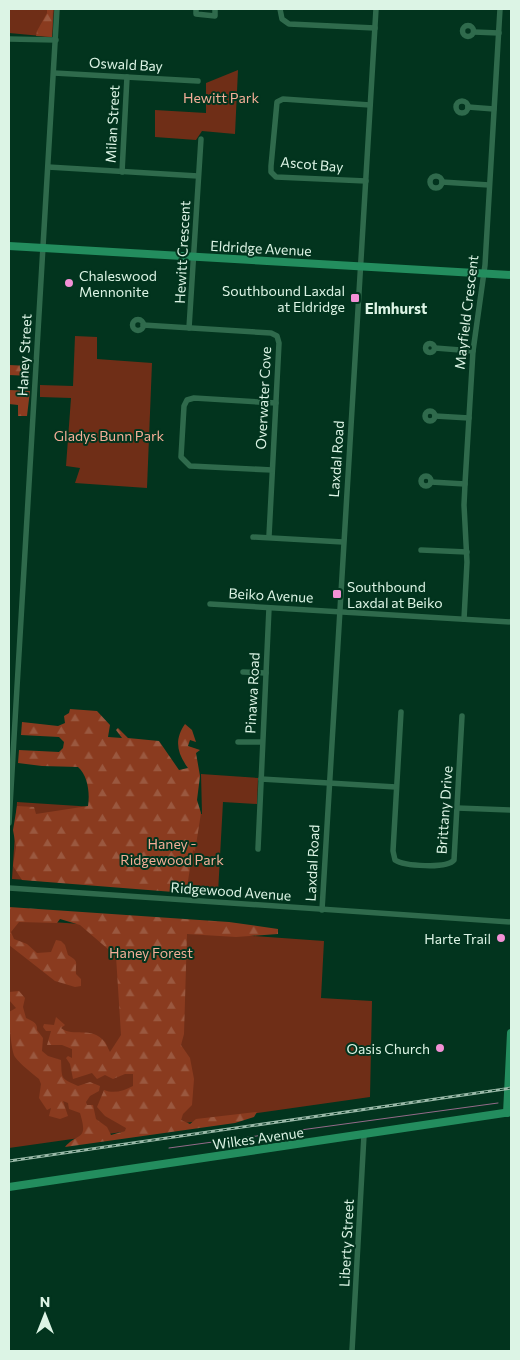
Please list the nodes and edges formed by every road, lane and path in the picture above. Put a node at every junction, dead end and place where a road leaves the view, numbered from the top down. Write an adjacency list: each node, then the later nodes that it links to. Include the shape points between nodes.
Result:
1 (57, 9): 11 (street, Haney Street)
2 (196, 9): 3 (street, via 196,14 215,16)
3 (215, 9)
4 (280, 9): 7 (street, via 282,19 289,24)
5 (376, 9): 7 (street, Laxdal Road)
6 (500, 9): 9 (street, Mayfield Crescent)
7 (375, 28): 15 (street, Laxdal Road)
8 (474, 32): 9 (street)
9 (499, 33): 17 (street, Mayfield Crescent)
10 (9, 39): 11 (street)
11 (56, 40): 12 (street, Haney Street)
12 (54, 73): 13 (street, Oswald Bay); 19 (street, Haney Street)
13 (128, 77): 14 (street, Oswald Bay); 20 (street, Milan Street)
14 (198, 81)
15 (370, 105): 22 (street, Laxdal Road); 22 (street, Ascot Bay, via 283,99 277,102 270,166 276,177)
16 (468, 107): 17 (street)
17 (494, 109): 24 (street, Mayfield Crescent)
18 (201, 139): 21 (street, Hewitt Crescent)
19 (48, 167): 20 (street); 26 (street, Haney Street)
20 (122, 172): 21 (street)
21 (198, 176): 27 (street, Hewitt Crescent)
22 (366, 181): 28 (street, Laxdal Road)
23 (442, 182): 24 (street)
24 (489, 185): 29 (street, Mayfield Crescent)
25 (9, 246): 26 (street, Eldridge Avenue)
26 (43, 248): 27 (street, Eldridge Avenue); 62 (street, Haney Street)
27 (194, 257): 28 (street, Eldridge Avenue); 32 (street, Hewitt Crescent)
28 (361, 266): 29 (street, Eldridge Avenue); 43 (street, Laxdal Road)
29 (484, 273): 30 (street, Eldridge Avenue); 34 (street, Mayfield Crescent)
30 (511, 275)
31 (143, 325): 32 (street, Overwater Cove)
32 (189, 328): 35 (street, Overwater Cove, via 277,336)
33 (435, 348): 34 (street)
34 (473, 351): 37 (street, Mayfield Crescent)
35 (276, 403): 38 (street, Overwater Cove); 38 (street, via 194,398 187,400 184,406 181,457 190,466)
36 (435, 416): 37 (street)
37 (469, 418): 40 (street, Mayfield Crescent)
38 (272, 470): 42 (street, Overwater Cove)
39 (431, 482): 40 (street)
40 (465, 484): 45 (street, Mayfield Crescent)
41 (253, 536): 42 (street)
42 (269, 536): 43 (street)
43 (343, 542): 48 (street, Laxdal Road)
44 (421, 550): 45 (street)
45 (467, 552): 49 (street, Mayfield Crescent)
46 (210, 604): 47 (street, Beiko Avenue)
47 (269, 608): 48 (street, Beiko Avenue); 52 (street, Pinawa Road)
48 (339, 612): 49 (street, Beiko Avenue); 58 (street, Laxdal Road)
49 (464, 619): 50 (street, Beiko Avenue)
50 (511, 622)
51 (243, 672): 52 (street)
52 (266, 673): 56 (street, Pinawa Road)
53 (401, 712): 59 (street, Brittany Drive)
54 (462, 716): 60 (street, Brittany Drive)
55 (238, 742): 56 (street)
56 (262, 742): 57 (street, Pinawa Road)
57 (261, 779): 58 (street); 63 (street, Pinawa Road)
58 (329, 783): 59 (street); 65 (street, Laxdal Road)
59 (396, 787): 60 (street, Brittany Drive, via 393,851 398,862 440,866 452,863)
60 (457, 808): 61 (street)
61 (511, 810)
62 (9, 823)
63 (258, 849)
64 (9, 888): 65 (street, Ridgewood Avenue)
65 (322, 910): 66 (street, Ridgewood Avenue)
66 (511, 922)
67 (511, 1033): 68 (street)
68 (509, 1113): 69 (street, Wilkes Avenue)
69 (364, 1135): 70 (street, Wilkes Avenue); 71 (street, Liberty Street)
70 (9, 1187)
71 (352, 1351)

